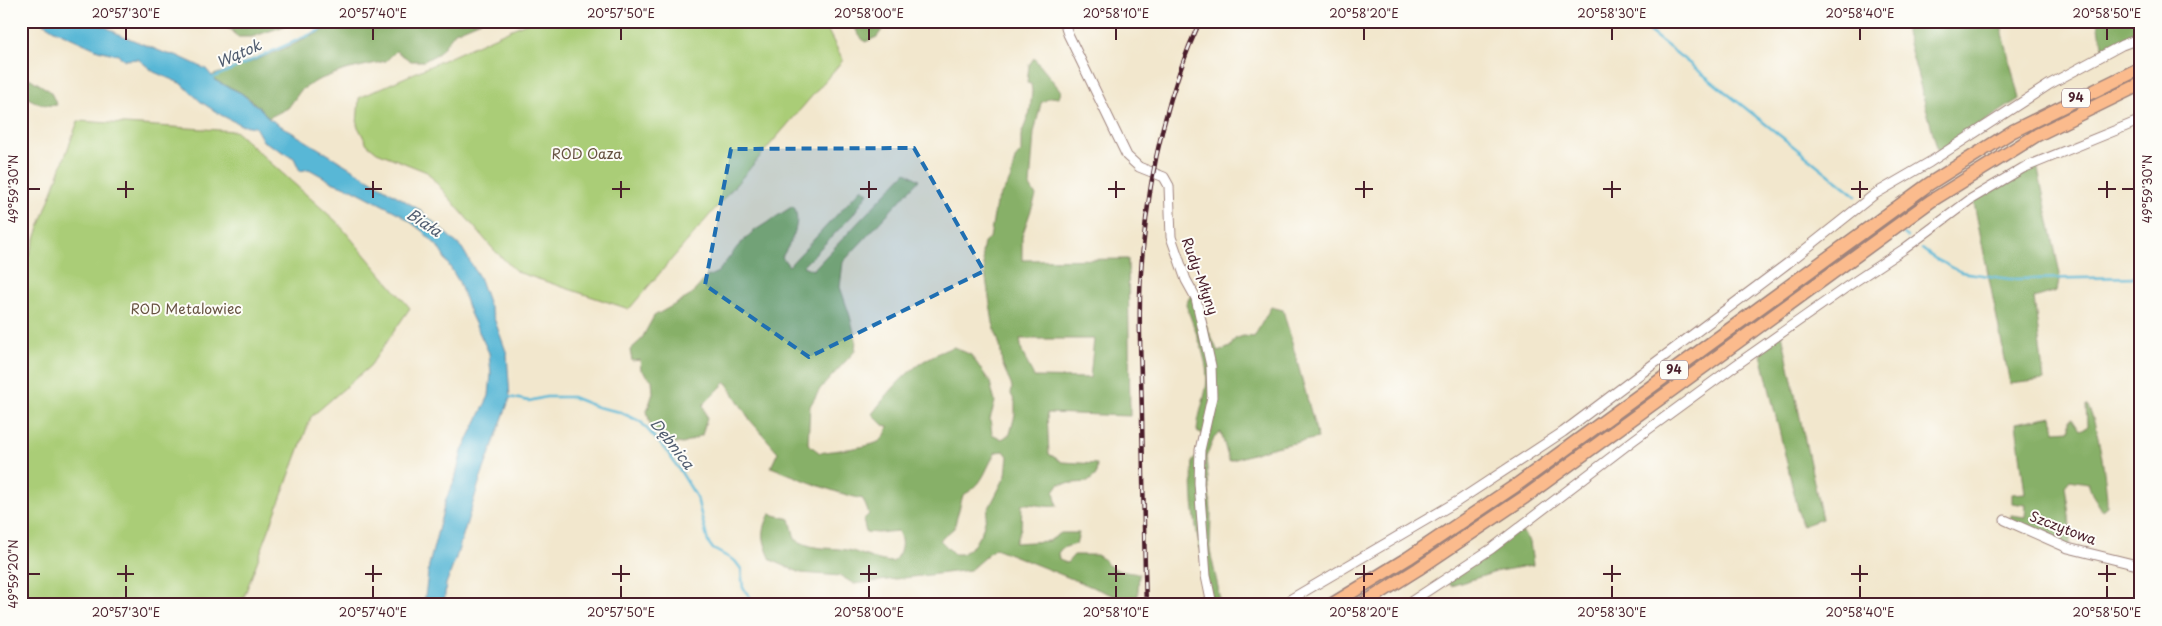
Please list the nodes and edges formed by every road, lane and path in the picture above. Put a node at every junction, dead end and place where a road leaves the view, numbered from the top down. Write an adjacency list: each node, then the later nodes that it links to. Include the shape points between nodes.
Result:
1 (1067, 21): 8 (street, Rudy-Młyny, via 1068,34 1127,156 1139,167 1164,177 1169,186 1171,237 1196,298 1211,366 1212,397 1200,450 1199,482 1206,576)
2 (2141, 38): 9 (street, via 2115,48 2050,84 1875,194 1781,269 1563,432 1458,501)
3 (2141, 68): 10 (main road, 94, via 2013,131 1929,184 1515,486)
4 (2141, 84): 11 (main road, 94, via 2037,135 1931,201 1525,497)
5 (2141, 120): 12 (street, via 2023,168 1971,199 1697,393 1491,549)
6 (2005, 520): 7 (street, Szczytowa, via 2068,548)
7 (2141, 566)
8 (1212, 605)
9 (1281, 605)
10 (1331, 605)
11 (1361, 605)
12 (1406, 605)

